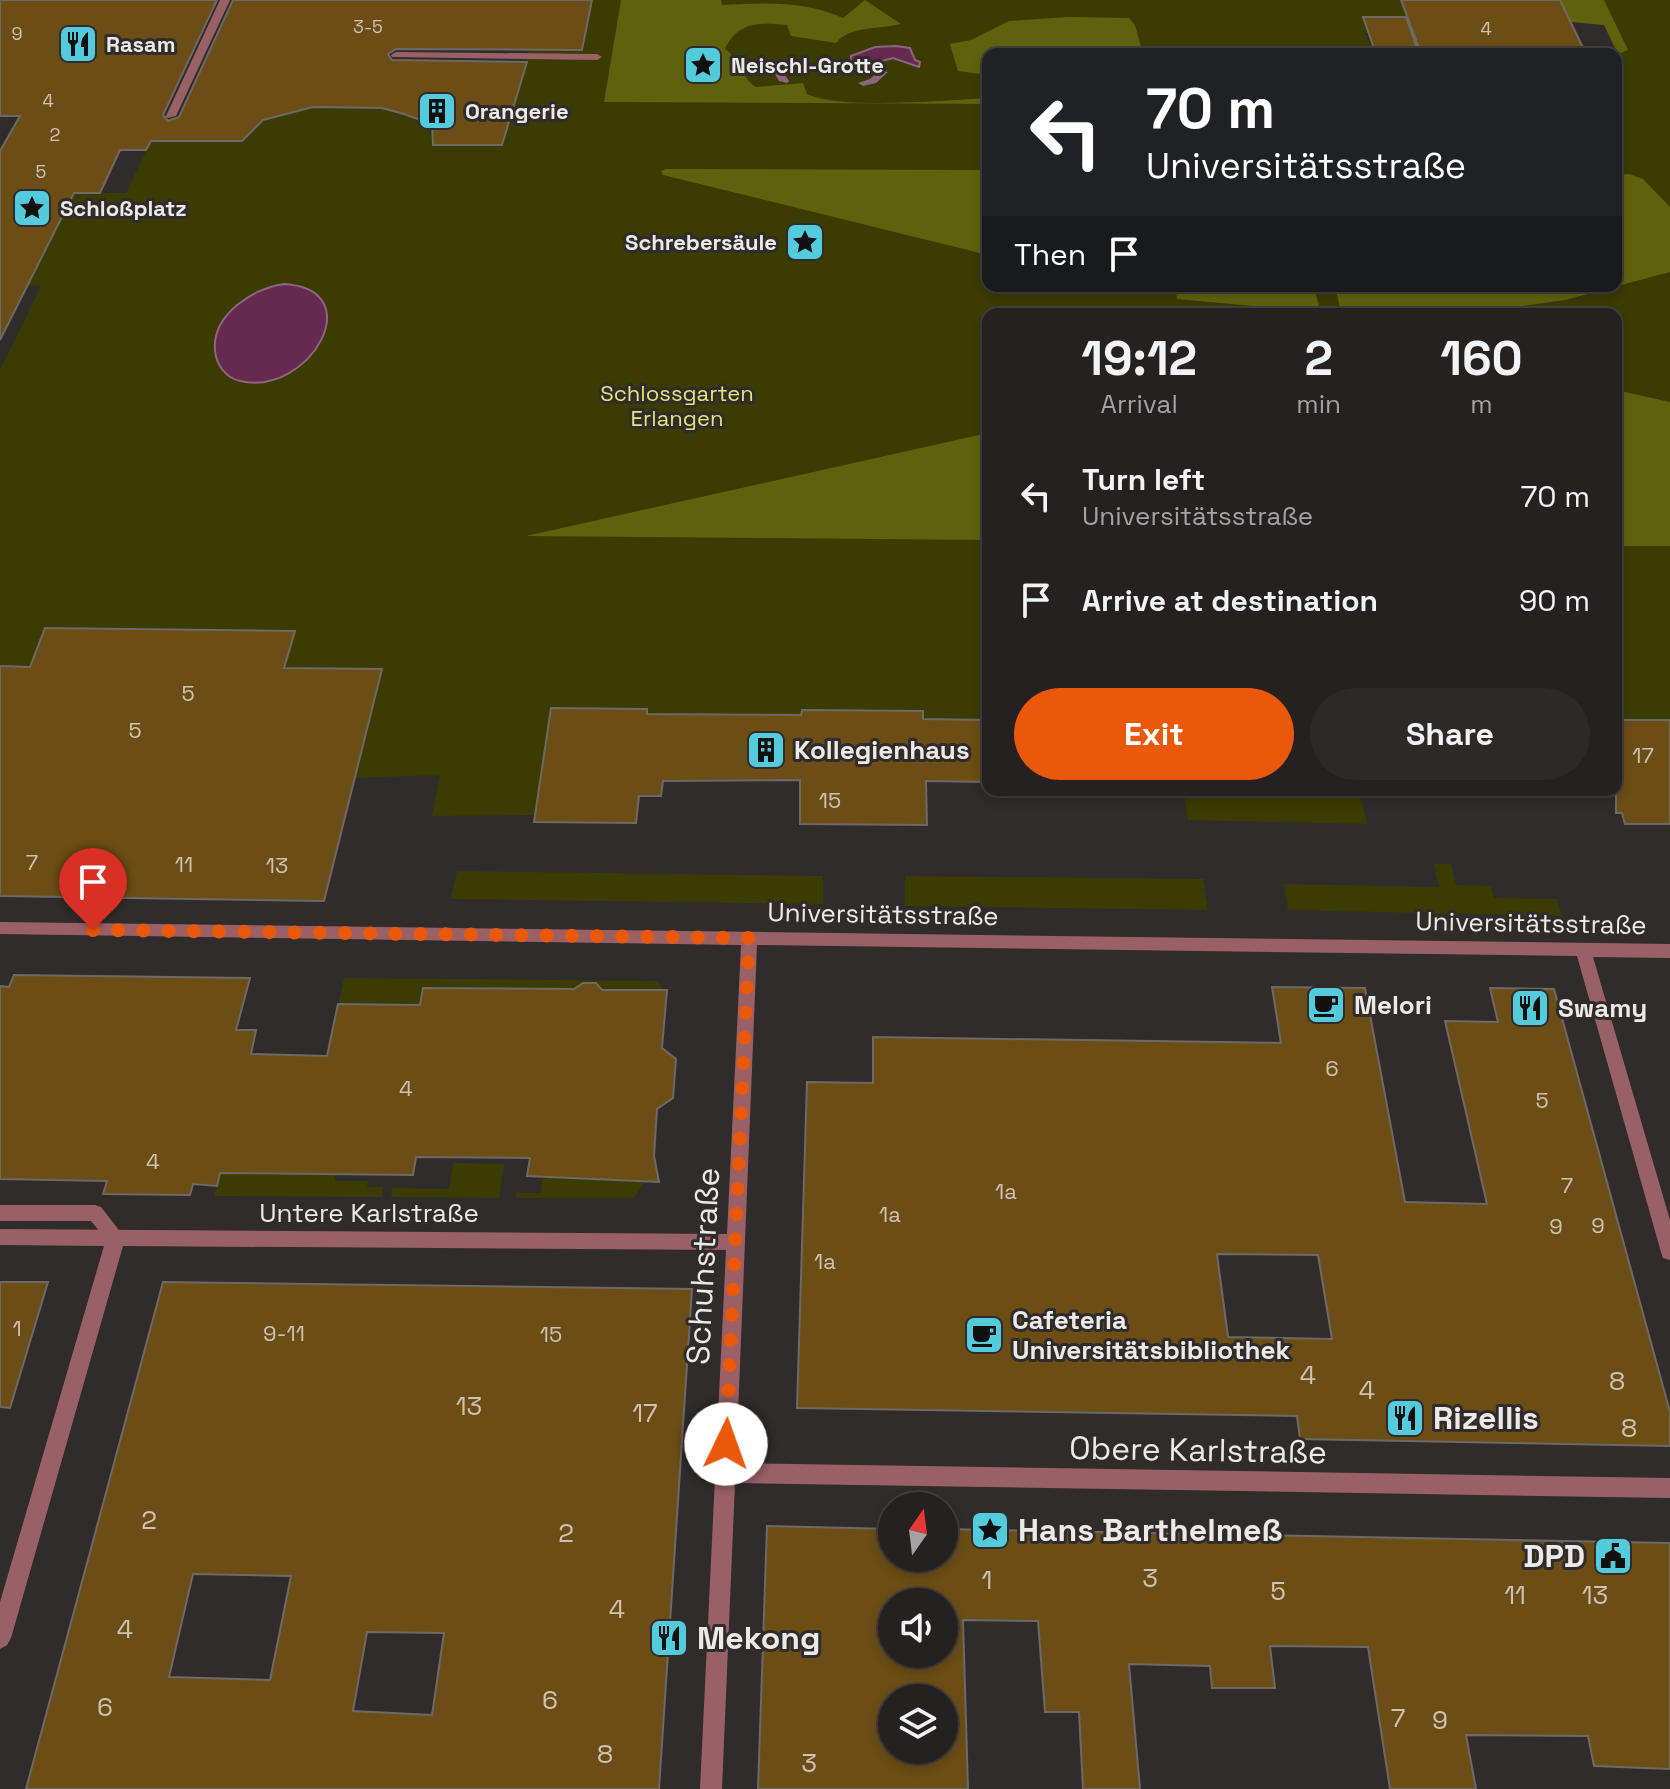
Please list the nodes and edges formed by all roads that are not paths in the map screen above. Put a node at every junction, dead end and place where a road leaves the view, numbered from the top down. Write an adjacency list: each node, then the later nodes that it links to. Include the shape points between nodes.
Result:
1 (225, 0): 4 (street)
2 (396, 55): 3 (street)
3 (597, 57)
4 (171, 116)
5 (0, 928): 6 (street, Universitätsstraße)
6 (749, 938): 7 (street, Universitätsstraße); 12 (street, Schuhstraße)
7 (1583, 950): 8 (street, Universitätsstraße); 13 (street)
8 (1670, 951)
9 (0, 1213): 11 (street, via 95,1213)
10 (0, 1237): 11 (street, Untere Karlstraße)
11 (116, 1238): 12 (street, Untere Karlstraße); 16 (street)
12 (737, 1242): 14 (street, Schuhstraße)
13 (1670, 1252)
14 (725, 1473): 15 (street, Obere Karlstraße); 17 (street, Schuhstraße)
15 (1670, 1488)
16 (0, 1638)
17 (711, 1789)

